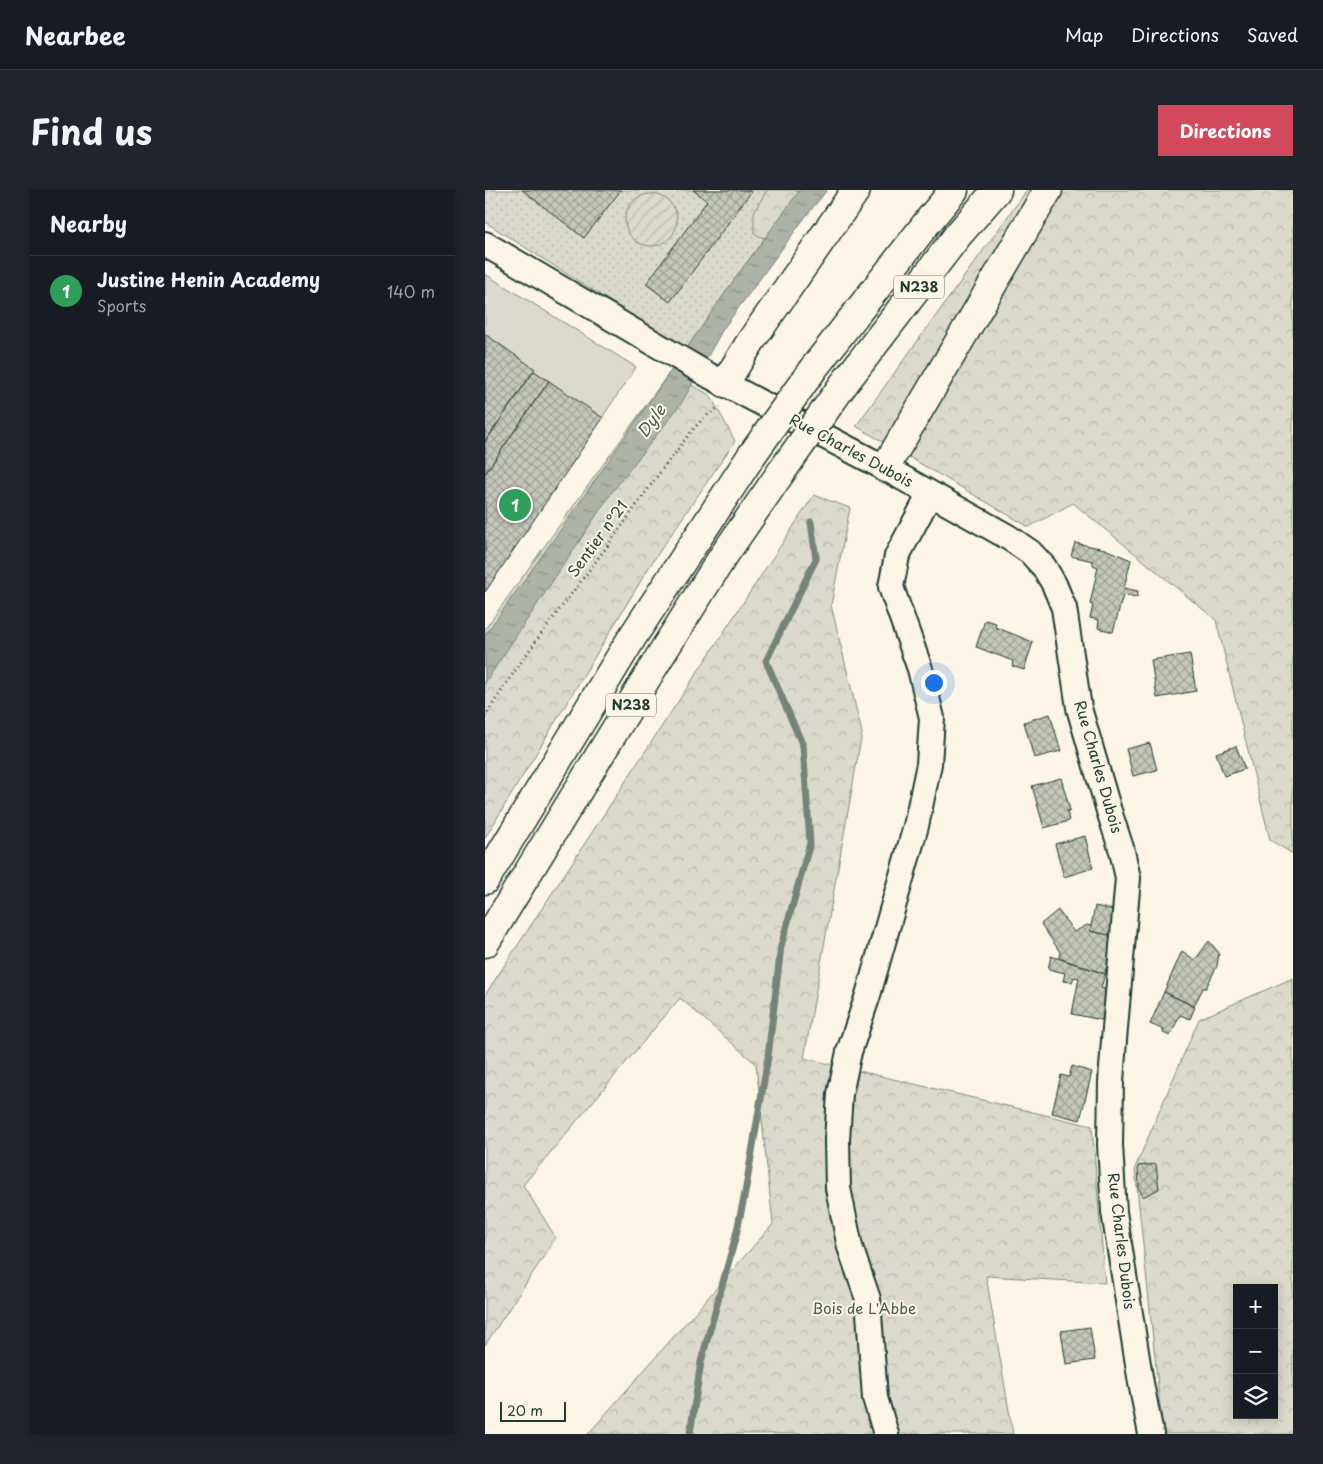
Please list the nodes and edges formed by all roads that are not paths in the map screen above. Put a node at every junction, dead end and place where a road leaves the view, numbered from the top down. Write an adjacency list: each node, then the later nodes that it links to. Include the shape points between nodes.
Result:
1 (856, 190): 6 (highway, via 751,341)
2 (954, 190): 9 (highway, N238, bridge, via 813,369 753,455 633,636)
3 (997, 190): 10 (highway, N238, bridge, via 958,235 843,385 722,558)
4 (1048, 190): 7 (highway)
5 (485, 244): 6 (street, Rue Charles Dubois)
6 (727, 384): 7 (street, Rue Charles Dubois)
7 (885, 468): 8 (street, Rue Charles Dubois)
8 (931, 494): 11 (street, via 897,556 891,587 920,669 932,718 929,764 913,835 849,1052 840,1094 837,1140 838,1188 850,1247 868,1298 875,1398); 12 (street, Rue Charles Dubois, via 1030,552 1054,584 1064,608 1079,708 1122,851 1128,878 1113,1048 1110,1145 1114,1212)
9 (485, 880)
10 (485, 943)
11 (886, 1434)
12 (1151, 1434)

